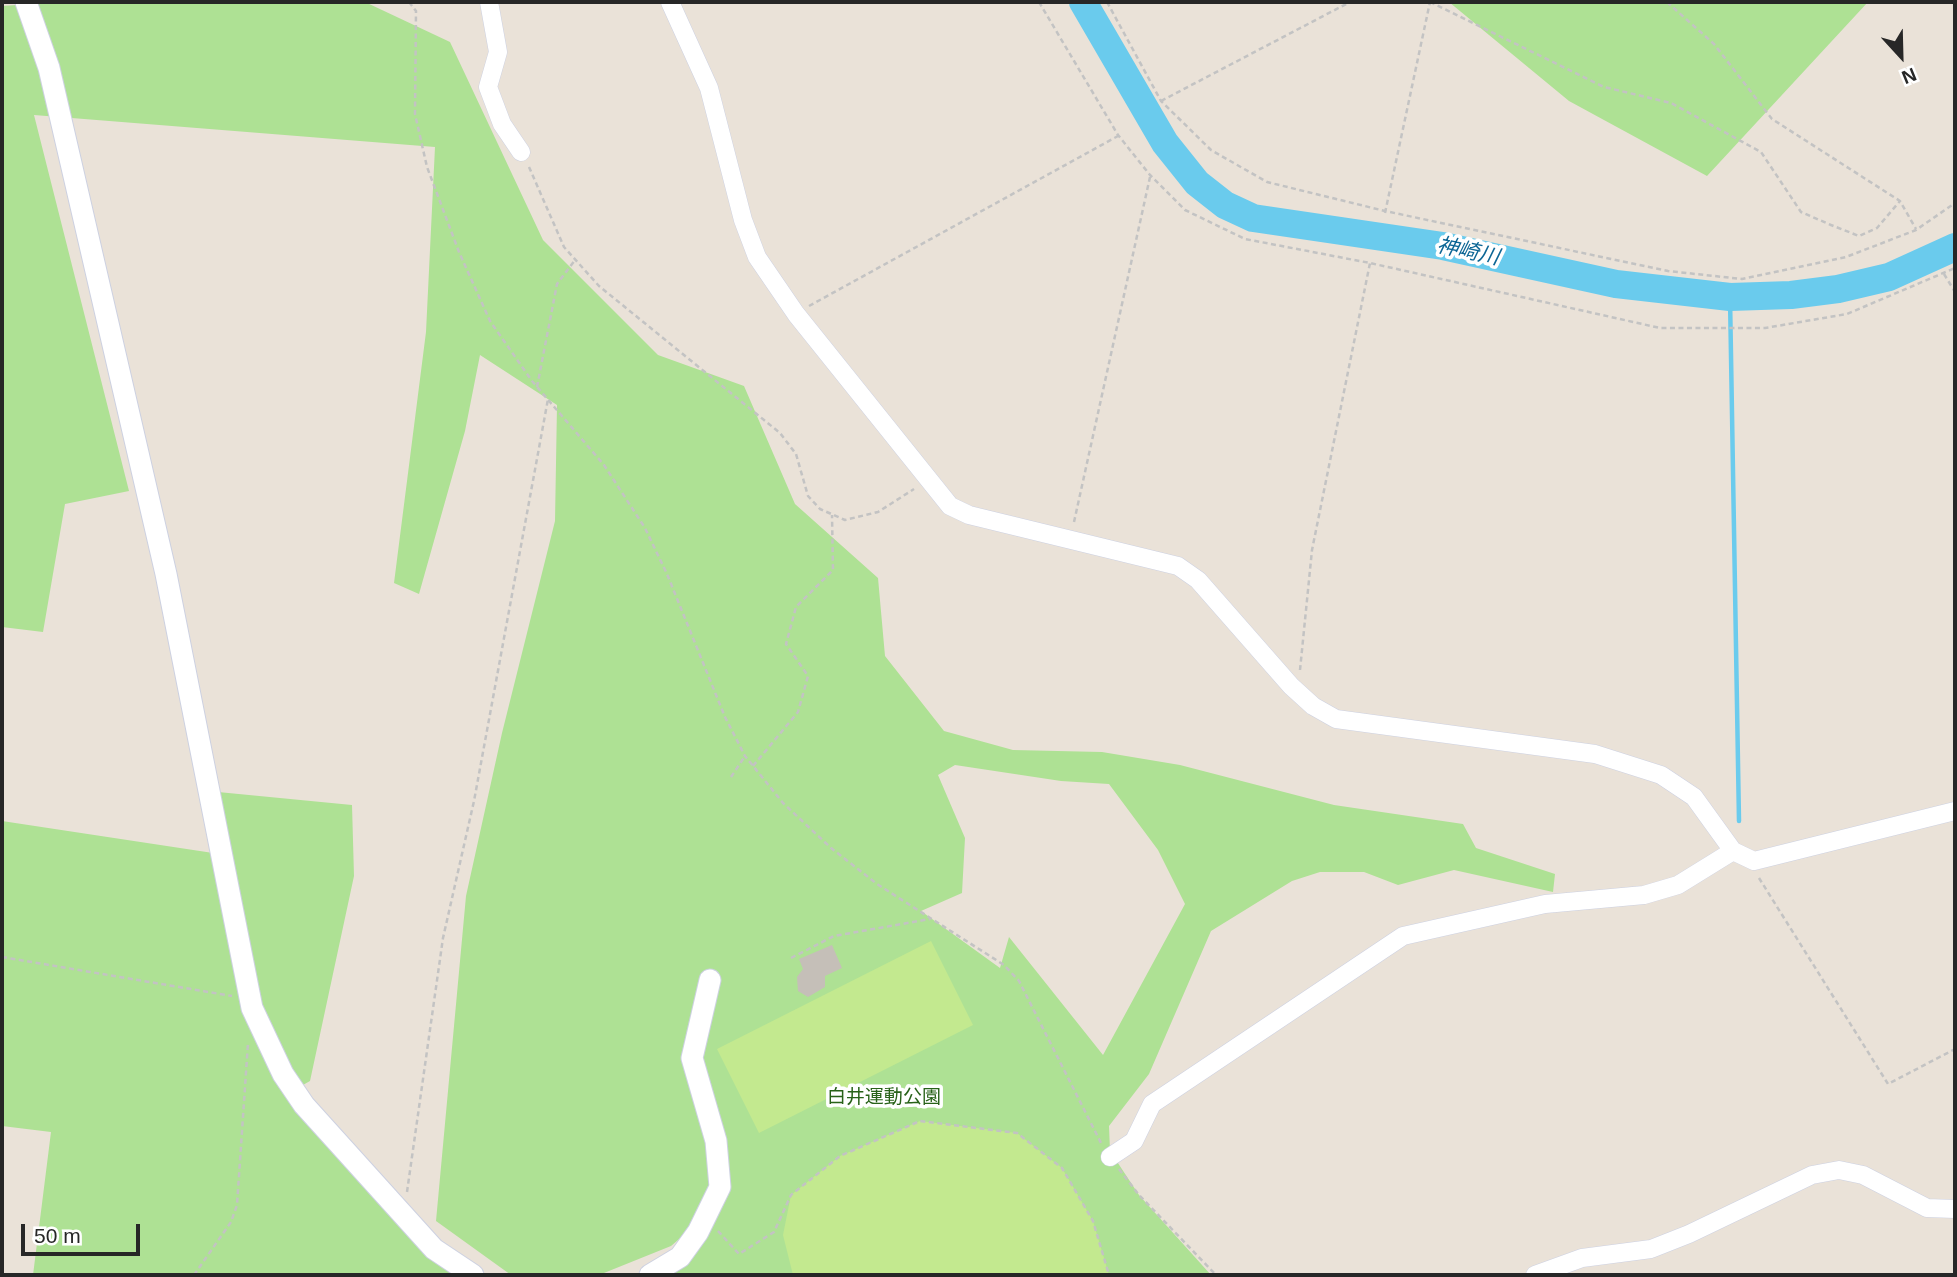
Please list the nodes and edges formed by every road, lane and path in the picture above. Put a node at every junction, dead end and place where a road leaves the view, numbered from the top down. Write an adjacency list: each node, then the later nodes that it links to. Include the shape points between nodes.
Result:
1 (26, 2): 40 (street, via 49,68 190,681)
2 (409, 2): 24 (path, via 416,11 415,114 426,167 490,321)
3 (489, 2): 12 (street, via 498,52 488,87 502,124)
4 (670, 2): 23 (street, via 709,88 757,257)
5 (1039, 2): 11 (path)
6 (1108, 2): 10 (path)
7 (1350, 2): 10 (path)
8 (1430, 2): 14 (path, via 1604,87 1671,103 1761,152 1801,212 1831,225 1859,236 1877,228); 16 (path)
9 (1667, 2): 14 (path, via 1714,44 1772,120)
10 (1161, 101): 16 (path, via 1211,150 1267,182)
11 (1118, 135): 13 (path); 23 (path)
12 (521, 152): 18 (path, via 564,247)
13 (1150, 176): 19 (path, via 1185,210 1245,239); 28 (path)
14 (1900, 201): 17 (path)
15 (1955, 203): 17 (path)
16 (1385, 212): 17 (path, via 1668,271 1742,279 1846,257)
17 (1916, 230)
18 (575, 260): 24 (path, via 557,284); 27 (path, via 599,286 780,433 796,454 808,496)
19 (1370, 263): 21 (path, via 1660,328 1765,328 1847,314); 29 (path, via 1311,550)
20 (1955, 268): 21 (path)
21 (1944, 274): 22 (path)
22 (1955, 292)
23 (796, 314): 26 (street)
24 (537, 387): 25 (path)
25 (548, 399): 30 (path, via 604,465 645,528); 45 (path, via 474,800 443,937)
26 (928, 477): 27 (path, via 906,497 878,512 845,520); 28 (street, via 950,506 969,515)
27 (832, 514): 31 (path, via 833,570 796,607 786,644 807,677 798,712)
28 (1070, 539): 34 (street, via 1178,566 1198,580 1291,686 1336,719 1595,754 1636,765 1694,797)
29 (1300, 673)
30 (745, 756): 31 (path); 32 (path)
31 (753, 766): 36 (path, via 783,803 831,848)
32 (731, 777)
33 (1955, 811): 35 (street)
34 (1733, 850): 35 (street); 43 (street, via 1678,885 1644,895 1545,904 1403,936 1152,1104 1133,1141)
35 (1754, 861): 42 (path, via 1759,877 1888,1084)
36 (930, 919): 38 (path, via 834,936); 43 (path, via 1004,965 1019,981)
37 (2, 957): 40 (path)
38 (791, 958)
39 (710, 980): 49 (street, via 692,1058 716,1141 720,1187 698,1233 680,1257)
40 (250, 999): 45 (street, via 297,1095)
41 (248, 1040): 47 (path, via 236,1205 231,1222)
42 (1955, 1049)
43 (1110, 1157): 51 (path, via 1139,1195)
44 (1955, 1209): 52 (street, via 1927,1208 1863,1175 1839,1170 1812,1175 1651,1249 1582,1258)
45 (403, 1216): 48 (street, via 434,1249)
46 (718, 1230): 50 (path, via 738,1254 774,1232 791,1195 841,1156 920,1121 932,1122 1017,1133 1062,1168 1094,1221)
47 (194, 1275)
48 (473, 1275)
49 (650, 1275)
50 (1108, 1275)
51 (1216, 1275)
52 (1535, 1275)

